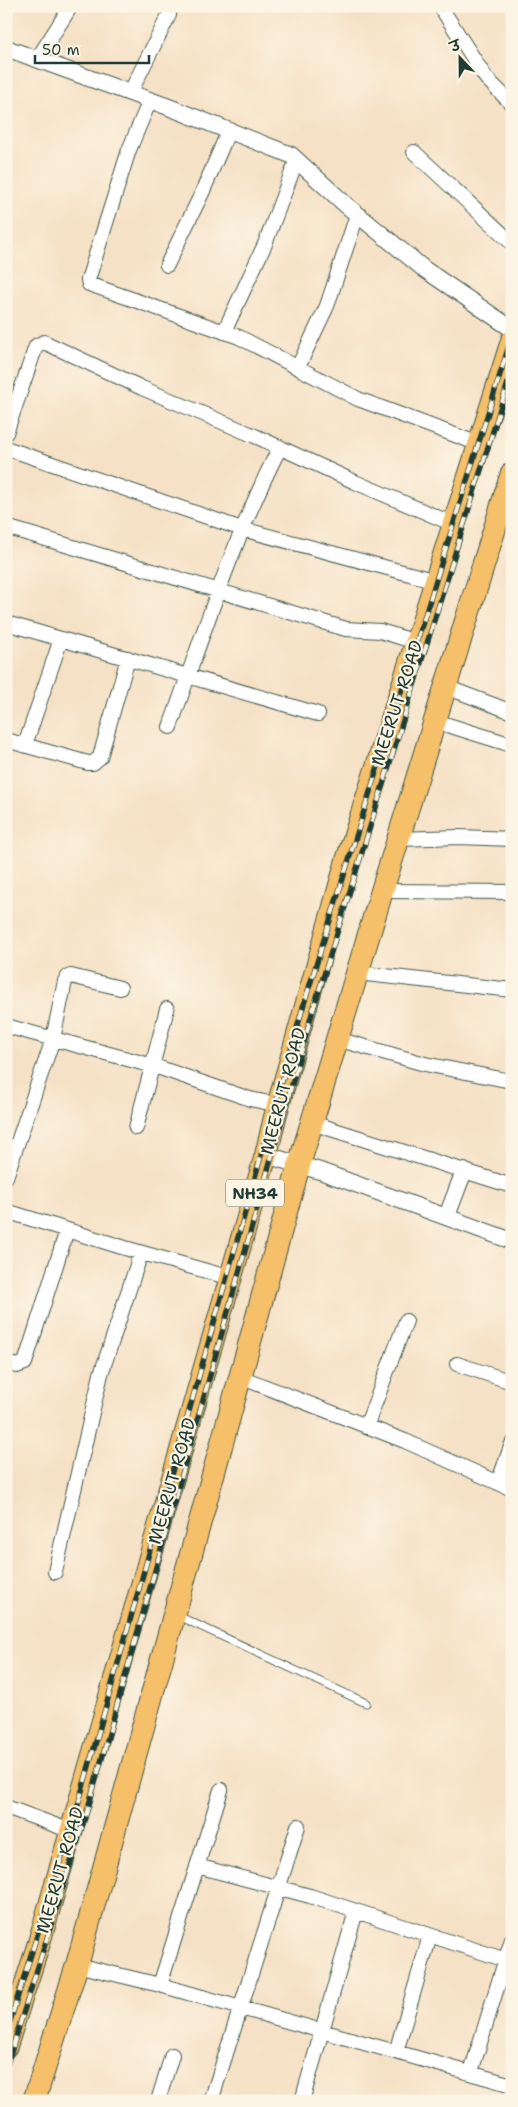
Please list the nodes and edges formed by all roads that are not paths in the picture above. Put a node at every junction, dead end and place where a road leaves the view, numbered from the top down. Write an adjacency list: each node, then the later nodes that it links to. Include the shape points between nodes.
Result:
1 (71, 6): 5 (street)
2 (440, 6): 8 (street, via 486,78)
3 (169, 15): 6 (street)
4 (6, 48): 5 (street)
5 (38, 58): 6 (street)
6 (130, 93): 7 (street)
7 (150, 100): 9 (street); 16 (street, via 129,150 88,282)
8 (512, 104)
9 (229, 130): 11 (street); 14 (street)
10 (414, 152): 13 (street)
11 (297, 160): 12 (street); 16 (street, via 265,244)
12 (357, 215): 15 (street, via 424,269); 18 (street, via 339,276)
13 (512, 243)
14 (167, 265)
15 (512, 329)
16 (224, 332): 18 (street)
17 (512, 341): 20 (highway, MEERUT ROAD / NH34)
18 (298, 367): 20 (street, via 370,404)
19 (6, 433): 21 (street, via 36,346 44,342)
20 (479, 444): 24 (highway, MEERUT ROAD / NH34)
21 (280, 447): 24 (street); 26 (street)
22 (6, 448): 26 (street)
23 (511, 478): 34 (highway, MEERUT ROAD / NH34)
24 (454, 524): 27 (highway, MEERUT ROAD / NH34)
25 (6, 527): 28 (street)
26 (242, 529): 27 (street); 28 (street)
27 (436, 581): 31 (highway, MEERUT ROAD / NH34)
28 (218, 592): 31 (street, via 346,629 380,631); 33 (street)
29 (6, 623): 30 (street)
30 (61, 639): 32 (street); 41 (street)
31 (416, 642): 55 (highway, MEERUT ROAD / NH34, via 346,864)
32 (128, 658): 33 (street); 41 (street, via 100,757 93,763)
33 (188, 675): 36 (street); 38 (street)
34 (446, 687): 35 (street); 37 (highway, MEERUT ROAD / NH34)
35 (512, 712)
36 (318, 714)
37 (435, 721): 40 (street); 42 (highway, MEERUT ROAD / NH34)
38 (170, 727)
39 (6, 740): 41 (street)
40 (512, 744)
41 (25, 745)
42 (399, 839): 43 (street); 44 (highway, MEERUT ROAD / NH34)
43 (512, 839)
44 (382, 891): 45 (street); 46 (highway, MEERUT ROAD / NH34)
45 (512, 892)
46 (358, 973): 48 (street); 52 (highway, MEERUT ROAD / NH34)
47 (120, 988): 51 (street, via 68,977)
48 (512, 990)
49 (166, 1009): 53 (street)
50 (6, 1026): 51 (street)
51 (52, 1039): 53 (street); 61 (street)
52 (337, 1039): 54 (street, via 426,1064); 56 (highway, MEERUT ROAD / NH34)
53 (152, 1066): 55 (street, via 250,1099); 57 (street)
54 (511, 1081)
55 (278, 1105): 58 (highway, MEERUT ROAD / NH34)
56 (312, 1122): 59 (highway, MEERUT ROAD / NH34); 60 (street)
57 (136, 1128)
58 (266, 1155): 59 (street); 68 (highway, MEERUT ROAD / NH34)
59 (299, 1164): 64 (street); 72 (highway, MEERUT ROAD / NH34)
60 (464, 1171): 62 (street); 64 (street)
61 (6, 1177)
62 (512, 1186)
63 (6, 1211): 65 (street)
64 (447, 1216): 66 (street)
65 (67, 1230): 67 (street); 70 (street, via 25,1363 17,1366)
66 (505, 1238)
67 (141, 1253): 68 (street); 78 (street, via 101,1374)
68 (230, 1278): 84 (highway, MEERUT ROAD / NH34)
69 (406, 1321): 74 (street)
70 (6, 1363)
71 (457, 1364): 73 (street)
72 (240, 1377): 74 (street); 79 (highway, MEERUT ROAD / NH34)
73 (512, 1382)
74 (366, 1427): 76 (street)
75 (512, 1444): 76 (street)
76 (498, 1483): 77 (street)
77 (512, 1489)
78 (55, 1572)
79 (174, 1614): 80 (lane); 91 (highway, MEERUT ROAD / NH34)
80 (366, 1703)
81 (221, 1790): 85 (street)
82 (6, 1807): 84 (street)
83 (298, 1826): 86 (street)
84 (71, 1831): 95 (highway, MEERUT ROAD / NH34)
85 (197, 1866): 86 (street); 92 (street)
86 (278, 1888): 87 (street); 93 (street)
87 (356, 1912): 88 (street); 94 (street)
88 (430, 1936): 90 (street); 96 (street)
89 (512, 1939): 90 (street)
90 (508, 1961): 98 (street)
91 (77, 1965): 92 (street); 100 (highway, MEERUT ROAD / NH34)
92 (160, 1985): 93 (street)
93 (241, 2008): 94 (street); 102 (street)
94 (322, 2031): 96 (street); 103 (street)
95 (6, 2046)
96 (396, 2052): 98 (street)
97 (172, 2055): 101 (street)
98 (471, 2072): 99 (street)
99 (512, 2085)
100 (34, 2101)
101 (158, 2101)
102 (211, 2101)
103 (302, 2101)

